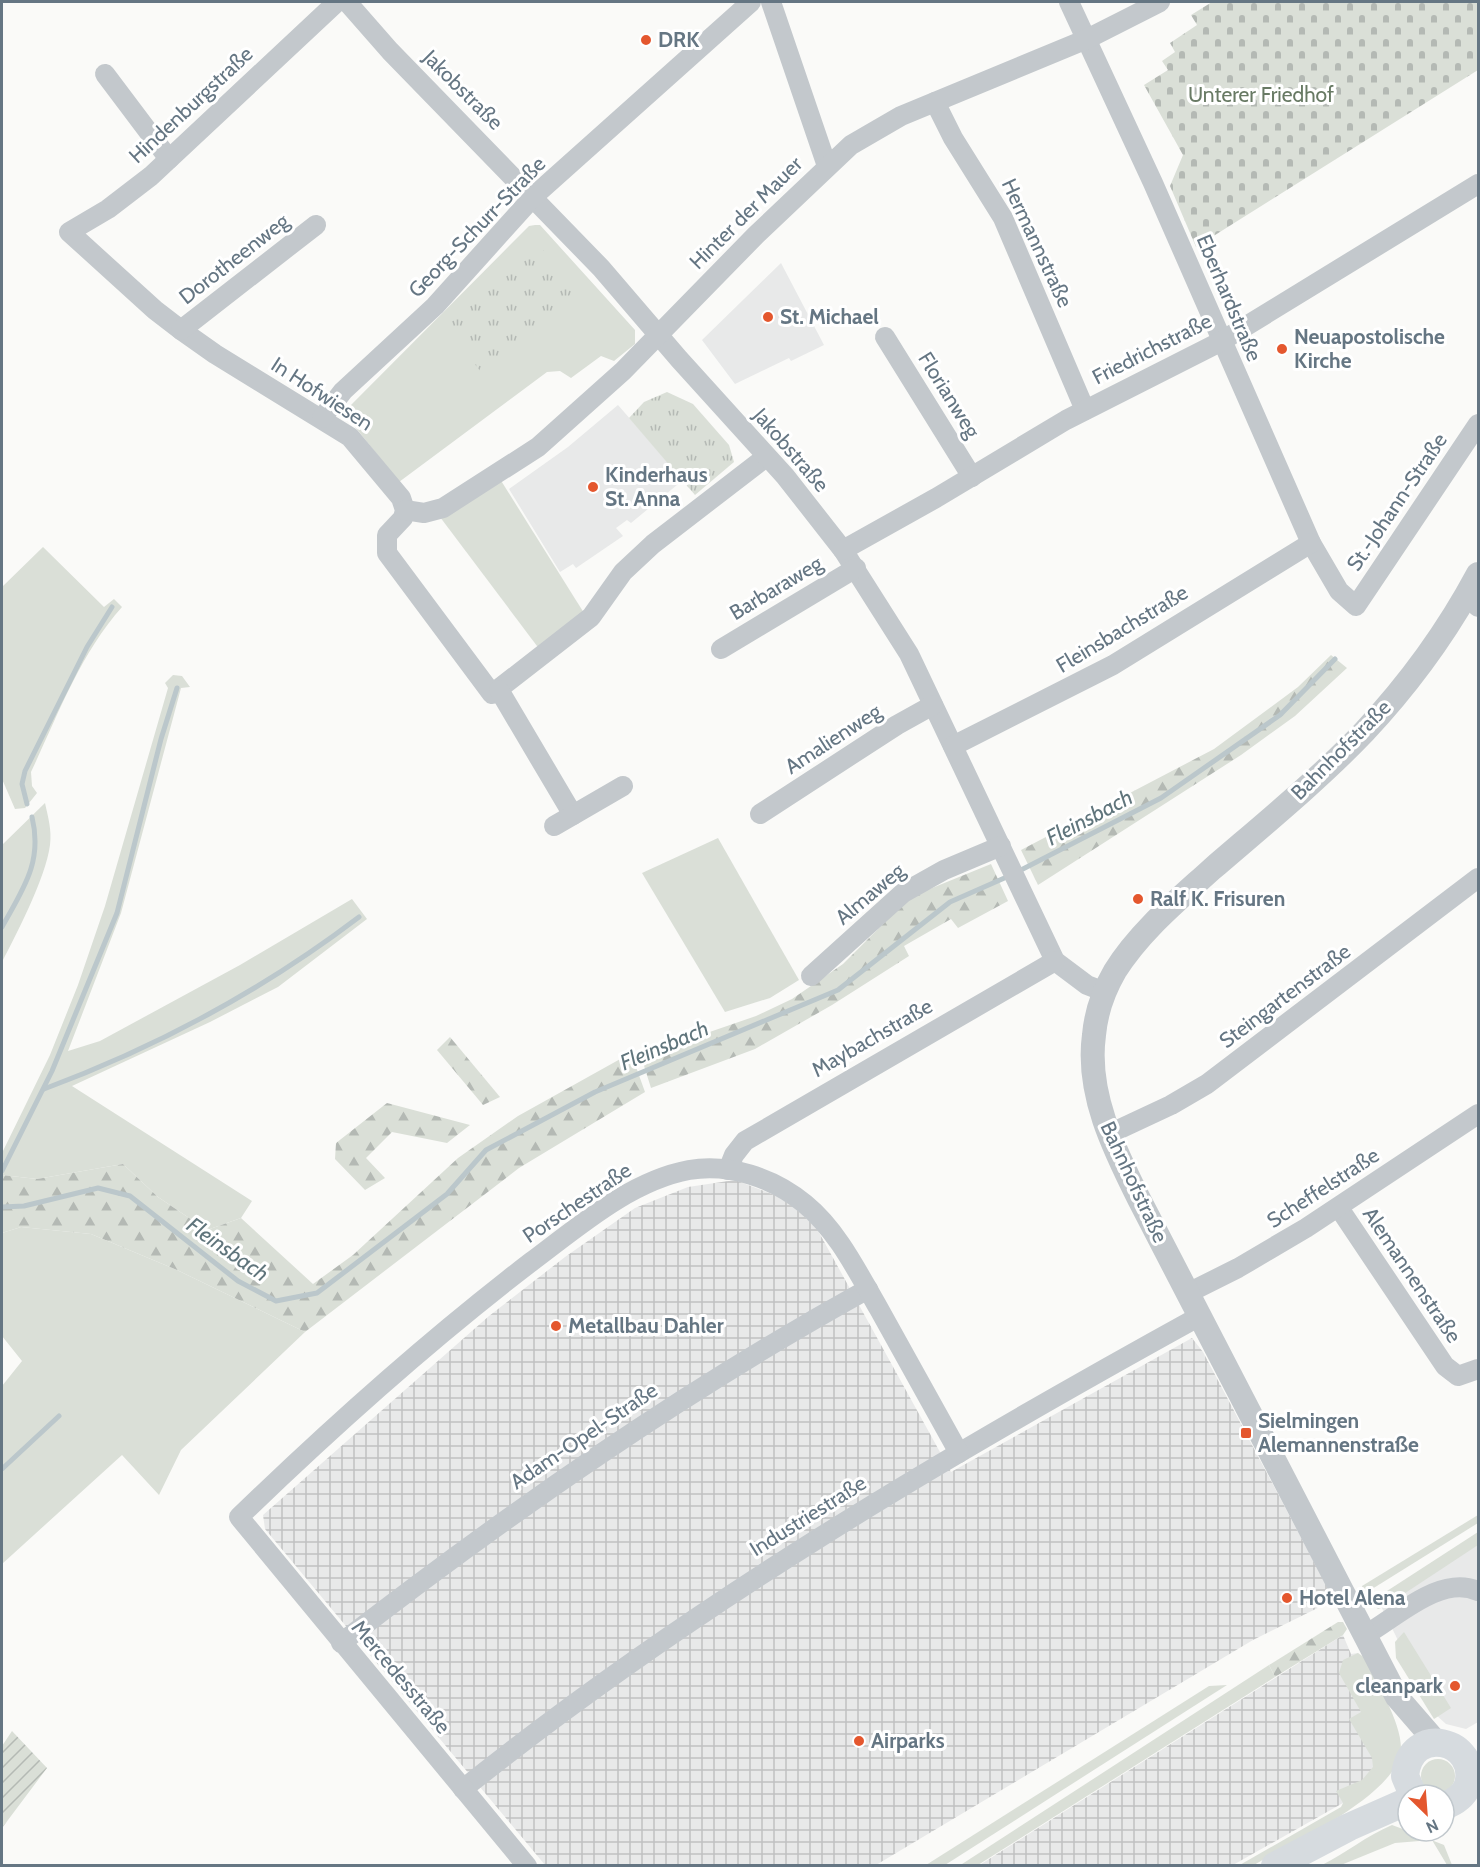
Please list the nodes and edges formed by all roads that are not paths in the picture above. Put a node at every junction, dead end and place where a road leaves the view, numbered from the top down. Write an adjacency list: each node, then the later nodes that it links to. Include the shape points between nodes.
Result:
1 (337, 2): 10 (street, Hindenburgstraße)
2 (347, 2): 13 (street, Jakobstraße, via 390,51)
3 (751, 2): 13 (street, Georg-Schurr-Straße)
4 (771, 2): 11 (street)
5 (1069, 2): 7 (street, Eberhardstraße)
6 (1160, 2): 7 (street, Hinter der Mauer)
7 (1087, 39): 9 (street, Hinter der Mauer); 19 (street, Eberhardstraße)
8 (105, 74): 10 (street)
9 (935, 102): 11 (street, Hinter der Mauer, via 876,129); 20 (street, Hermannstraße, via 1003,218)
10 (169, 159): 15 (street, Hindenburgstraße, via 108,209)
11 (827, 165): 17 (street, Hinter der Mauer)
12 (1479, 184): 19 (street, Friedrichstraße)
13 (534, 196): 17 (street, Jakobstraße); 21 (street, Georg-Schurr-Straße, via 456,284 343,391)
14 (316, 225): 16 (street, Dorotheenweg)
15 (69, 232): 16 (street, In Hofwiesen)
16 (181, 330): 21 (street, In Hofwiesen)
17 (659, 335): 23 (street, Jakobstraße); 25 (street, Hinter der Mauer, via 624,371 529,453 443,508 424,513)
18 (885, 337): 24 (street, Florianweg)
19 (1220, 342): 20 (street, Friedrichstraße); 26 (street, Eberhardstraße)
20 (1085, 410): 24 (street, Friedrichstraße)
21 (322, 418): 25 (street, In Hofwiesen, via 365,450 402,498)
22 (1479, 424): 31 (street, St.-Johann-Straße)
23 (766, 457): 27 (street, Jakobstraße); 33 (street, via 653,544 623,572 591,617)
24 (972, 477): 27 (street, Friedrichstraße)
25 (405, 510): 33 (street, via 403,518 387,535 387,553 492,694)
26 (1311, 543): 31 (street, Eberhardstraße, via 1339,591); 35 (street, Fleinsbachstraße, via 1113,666)
27 (843, 549): 28 (street, Jakobstraße)
28 (856, 568): 32 (street, Barbaraweg); 34 (street, Jakobstraße, via 909,654)
29 (1479, 574): 30 (street, Bahnhofstraße)
30 (1473, 601): 44 (street, Bahnhofstraße, via 1384,710 1327,768 1143,934)
31 (1356, 606)
32 (721, 649)
33 (499, 690): 38 (street)
34 (933, 705): 35 (street, Jakobstraße); 37 (street, Amalienweg)
35 (953, 746): 40 (street, Jakobstraße)
36 (623, 786): 38 (street)
37 (760, 814)
38 (573, 815): 39 (street)
39 (554, 826)
40 (1003, 850): 42 (street, Jakobstraße); 43 (street, Almaweg, via 917,883)
41 (1479, 878): 46 (street, Steingartenstraße, via 1221,1074 1171,1105)
42 (1055, 961): 44 (street, Jakobstraße, via 1086,985); 47 (street, Maybachstraße, via 745,1141)
43 (811, 976)
44 (1104, 993): 46 (street, Bahnhofstraße, via 1092,1054)
45 (1479, 1114): 48 (street, Scheffelstraße)
46 (1108, 1134): 50 (street, Bahnhofstraße)
47 (728, 1170): 49 (street, Porschestraße, via 769,1181 805,1204 836,1238); 54 (street, Porschestraße, via 710,1168 670,1175 622,1198 581,1225 389,1377)
48 (1339, 1208): 50 (street, Scheffelstraße, via 1270,1251); 52 (street, Alemannenstraße, via 1444,1366 1458,1376)
49 (867, 1289): 53 (street, Porschestraße); 57 (street, Adam-Opel-Straße, via 791,1331 652,1419 511,1515)
50 (1188, 1293): 51 (street, Bahnhofstraße)
51 (1200, 1316): 53 (street, Industriestraße); 56 (street, Bahnhofstraße)
52 (1479, 1369)
53 (958, 1453): 60 (street, Industriestraße, via 746,1584 593,1689)
54 (239, 1517): 57 (street, Mercedesstraße)
55 (1479, 1591): 56 (street, via 1463,1587 1438,1592)
56 (1365, 1635): 58 (street, Bahnhofstraße)
57 (341, 1643): 60 (street, Mercedesstraße)
58 (1430, 1765): 59 (main road, via 1466,1759); 63 (main road, via 1349,1827)
59 (1474, 1769): 61 (main road)
60 (463, 1789): 62 (street, Mercedesstraße)
61 (1456, 1799)
62 (527, 1866)
63 (1275, 1866)

